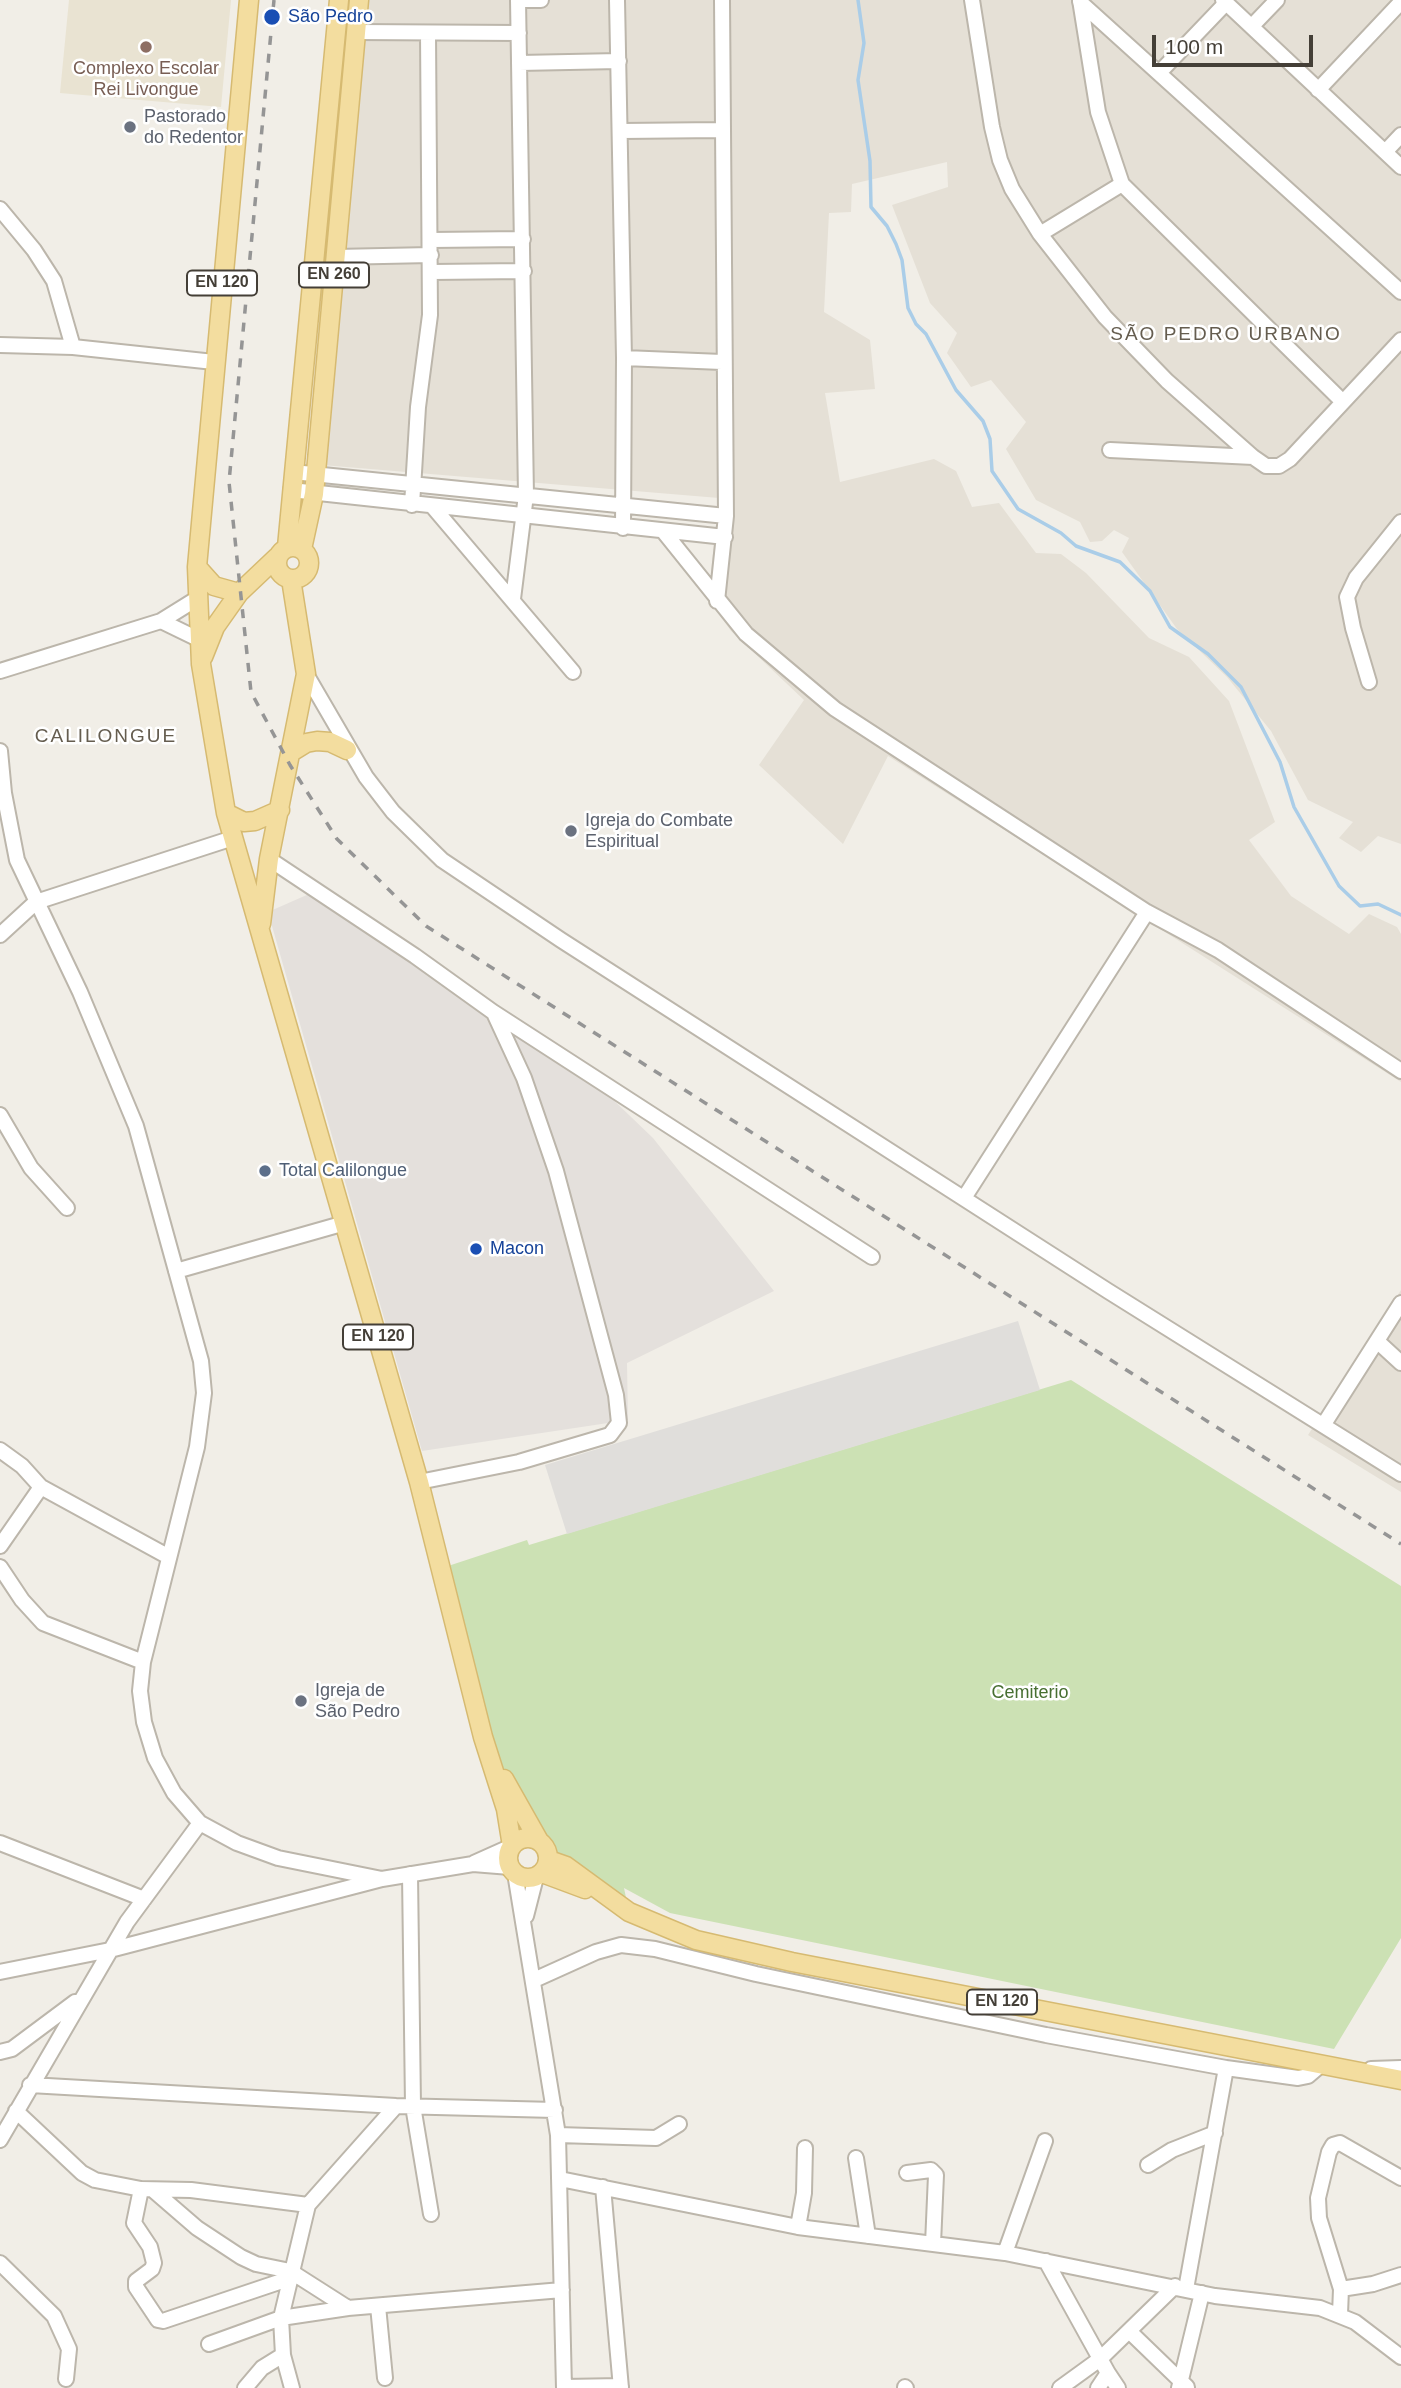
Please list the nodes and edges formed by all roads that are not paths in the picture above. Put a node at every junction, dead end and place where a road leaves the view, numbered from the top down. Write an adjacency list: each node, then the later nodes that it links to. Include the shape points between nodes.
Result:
1 (249, 0): 42 (main road, EN 120)
2 (339, 0): 24 (main road, EN 260)
3 (359, 0): 14 (main road, EN 260)
4 (518, 0): 5 (street); 16 (street)
5 (541, 0)
6 (617, 0): 17 (street)
7 (722, 0): 21 (street)
8 (972, 0): 30 (street, via 1000,160)
9 (1277, 0): 13 (street)
10 (1080, 1): 19 (street); 28 (street, via 1098,112)
11 (1225, 2): 13 (street); 19 (street)
12 (1401, 2): 20 (street)
13 (1252, 26): 20 (street)
14 (356, 32): 15 (street); 25 (main road, EN 260)
15 (428, 33): 16 (street); 32 (street)
16 (519, 33): 18 (street)
17 (619, 61): 18 (street); 22 (street)
18 (519, 63): 31 (street)
19 (1159, 74): 37 (street)
20 (1318, 90): 26 (street)
21 (721, 130): 22 (street); 43 (street)
22 (621, 131): 41 (street)
23 (1401, 135): 26 (street)
24 (324, 149): 25 (main road); 44 (main road, EN 260)
25 (343, 151): 34 (main road, EN 260)
26 (1385, 152): 27 (street)
27 (1401, 167)
28 (1122, 184): 30 (street); 46 (street)
29 (0, 209): 40 (street, via 54,281)
30 (1040, 234): 48 (street, via 1105,317 1167,381)
31 (523, 239): 32 (street); 35 (street)
32 (431, 240): 33 (street)
33 (431, 255): 34 (street); 36 (street)
34 (335, 257): 45 (main road, EN 260)
35 (524, 271): 36 (street); 53 (street)
36 (432, 272): 51 (street)
37 (1401, 292)
38 (1401, 340): 46 (street)
39 (0, 345): 40 (street)
40 (73, 347): 42 (street)
41 (624, 358): 43 (street); 54 (street)
42 (214, 362): 64 (main road, EN 120)
43 (722, 362): 58 (street)
44 (305, 365): 45 (main road); 50 (main road, EN 260)
45 (325, 367): 49 (main road, EN 260)
46 (1343, 402): 48 (street, via 1279,466 1266,466)
47 (1110, 450): 48 (street)
48 (1253, 457)
49 (314, 474): 50 (street); 51 (street); 52 (main road, EN 260)
50 (292, 481): 52 (street); 63 (main road, EN 260)
51 (413, 484): 53 (street); 55 (street)
52 (314, 494): 55 (street); 63 (main road, EN 260)
53 (526, 495): 54 (street); 57 (street)
54 (624, 504): 58 (street); 59 (street)
55 (412, 505): 56 (street)
56 (433, 507): 57 (street); 68 (street)
57 (525, 516): 59 (street); 68 (street)
58 (726, 516): 62 (street)
59 (623, 527): 60 (street)
60 (664, 532): 62 (street); 69 (street)
61 (1398, 532): 76 (street, via 1356,578 1347,597)
62 (725, 537): 69 (street)
63 (289, 551): 65 (main road, EN 120, via 279,571); 65 (main road, via 309,558 302,577); 66 (main road)
64 (197, 566): 66 (main road, via 214,586); 67 (main road, EN 120)
65 (291, 579): 75 (main road, EN 120)
66 (239, 593): 72 (main road, via 215,627)
67 (198, 598): 70 (street); 71 (main road, EN 120)
68 (513, 599): 74 (street)
69 (718, 601): 85 (street, via 780,666 835,709)
70 (161, 621): 71 (street); 73 (street)
71 (198, 639): 72 (main road, EN 120)
72 (201, 664): 81 (main road, EN 120)
73 (0, 671)
74 (573, 672)
75 (306, 674): 77 (street); 79 (main road, EN 120)
76 (1369, 682)
77 (348, 750): 79 (main road, via 317,741); 91 (street, via 393,812 442,860)
78 (0, 751): 84 (street, via 12,837)
79 (293, 751): 80 (main road, EN 120)
80 (280, 810): 81 (main road, via 244,822); 83 (main road, EN 120)
81 (226, 813): 82 (main road, EN 120)
82 (233, 838): 84 (street); 86 (main road, EN 120)
83 (269, 859): 86 (main road, EN 120); 88 (street)
84 (36, 902): 87 (street); 95 (street, via 136,1126)
85 (1147, 912): 89 (street, via 1218,950); 91 (street)
86 (260, 928): 93 (main road, EN 120)
87 (0, 935)
88 (493, 1012): 94 (street); 102 (street, via 524,1078 556,1171 620,1423 610,1435)
89 (1401, 1072)
90 (0, 1115): 92 (street, via 31,1168)
91 (964, 1198): 99 (street)
92 (67, 1208)
93 (345, 1223): 95 (street); 102 (main road, EN 120)
94 (872, 1257)
95 (176, 1270): 105 (street, via 201,1361 204,1394 197,1447)
96 (1401, 1304): 97 (street)
97 (1377, 1341): 98 (street); 99 (street)
98 (1401, 1363)
99 (1324, 1424): 101 (street)
100 (0, 1450): 103 (street)
101 (1401, 1474)
102 (419, 1482): 108 (main road, EN 120)
103 (41, 1487): 104 (street); 105 (street)
104 (0, 1546)
105 (169, 1557): 107 (street)
106 (0, 1567): 107 (street, via 43,1623)
107 (143, 1662): 109 (street, via 140,1691 155,1758 174,1793)
108 (487, 1748): 110 (main road, EN 120); 112 (main road, EN 120)
109 (200, 1823): 117 (street, via 278,1858); 118 (street)
110 (538, 1841): 112 (main road, via 524,1838); 115 (main road, EN 120, via 544,1846)
111 (0, 1843): 118 (street)
112 (512, 1846): 113 (street); 114 (main road, EN 120, via 508,1860)
113 (473, 1864): 114 (street); 116 (street)
114 (513, 1870): 115 (main road, EN 120, via 525,1878); 119 (street)
115 (542, 1870): 119 (street); 125 (main road, EN 120, via 566,1866 611,1900 696,1940)
116 (410, 1874): 117 (street); 133 (street)
117 (383, 1879): 120 (street)
118 (144, 1899): 120 (street)
119 (525, 1924): 122 (street)
120 (110, 1950): 121 (street); 123 (street)
121 (0, 1972)
122 (534, 1980): 126 (street, via 621,1945 655,1949 1046,2035); 134 (street)
123 (82, 1997): 124 (street, via 12,2049); 130 (street)
124 (0, 2052)
125 (1322, 2064): 126 (street, via 1298,2078); 128 (main road, EN 120)
126 (1226, 2068): 137 (street)
127 (1401, 2068): 128 (street)
128 (1348, 2069): 129 (main road, EN 120); 131 (street)
129 (1401, 2080)
130 (30, 2085): 132 (street); 135 (street)
131 (1401, 2088)
132 (396, 2106): 133 (street); 149 (street)
133 (413, 2106): 134 (street); 150 (street)
134 (555, 2110): 138 (street)
135 (16, 2111): 139 (street); 148 (street, via 82,2173 95,2180)
136 (679, 2124): 138 (street, via 656,2138)
137 (1215, 2133): 143 (street); 159 (street)
138 (558, 2135): 146 (street)
139 (0, 2140)
140 (1045, 2141): 154 (street)
141 (805, 2148): 151 (street)
142 (856, 2158): 152 (street)
143 (1148, 2165)
144 (907, 2173): 153 (street, via 931,2171 936,2175)
145 (1401, 2178): 160 (street, via 1340,2143 1329,2152 1318,2198 1319,2218)
146 (560, 2179): 147 (street); 161 (street)
147 (603, 2187): 151 (street); 176 (street)
148 (147, 2189): 149 (street); 157 (street, via 241,2257); 157 (street, via 134,2223 150,2247 154,2263 136,2281 136,2287 158,2320)
149 (308, 2205): 157 (street)
150 (431, 2214)
151 (798, 2227): 152 (street)
152 (868, 2236): 153 (street)
153 (933, 2244): 154 (street)
154 (1005, 2253): 155 (street)
155 (1046, 2261): 159 (street); 171 (street)
156 (0, 2263): 174 (street, via 54,2316 69,2349)
157 (289, 2275): 164 (street); 166 (street)
158 (1401, 2275): 160 (street)
159 (1181, 2287): 162 (street); 167 (street)
160 (1341, 2289): 165 (street)
161 (562, 2290): 163 (street); 179 (street)
162 (1202, 2293): 165 (street); 175 (street)
163 (378, 2306): 164 (street); 173 (street)
164 (348, 2308): 166 (street)
165 (1340, 2314): 170 (street)
166 (281, 2318): 168 (street); 169 (street)
167 (1129, 2331): 171 (street); 175 (street)
168 (209, 2344)
169 (283, 2355): 177 (street, via 262,2368); 178 (street)
170 (1401, 2357)
171 (1100, 2359): 172 (street); 180 (street)
172 (1108, 2373): 181 (street); 182 (street)
173 (385, 2378)
174 (66, 2379)
175 (1183, 2386)
176 (621, 2387): 179 (street)
177 (245, 2388)
178 (292, 2388)
179 (564, 2388)
180 (1060, 2388)
181 (1098, 2388)
182 (1118, 2388)

